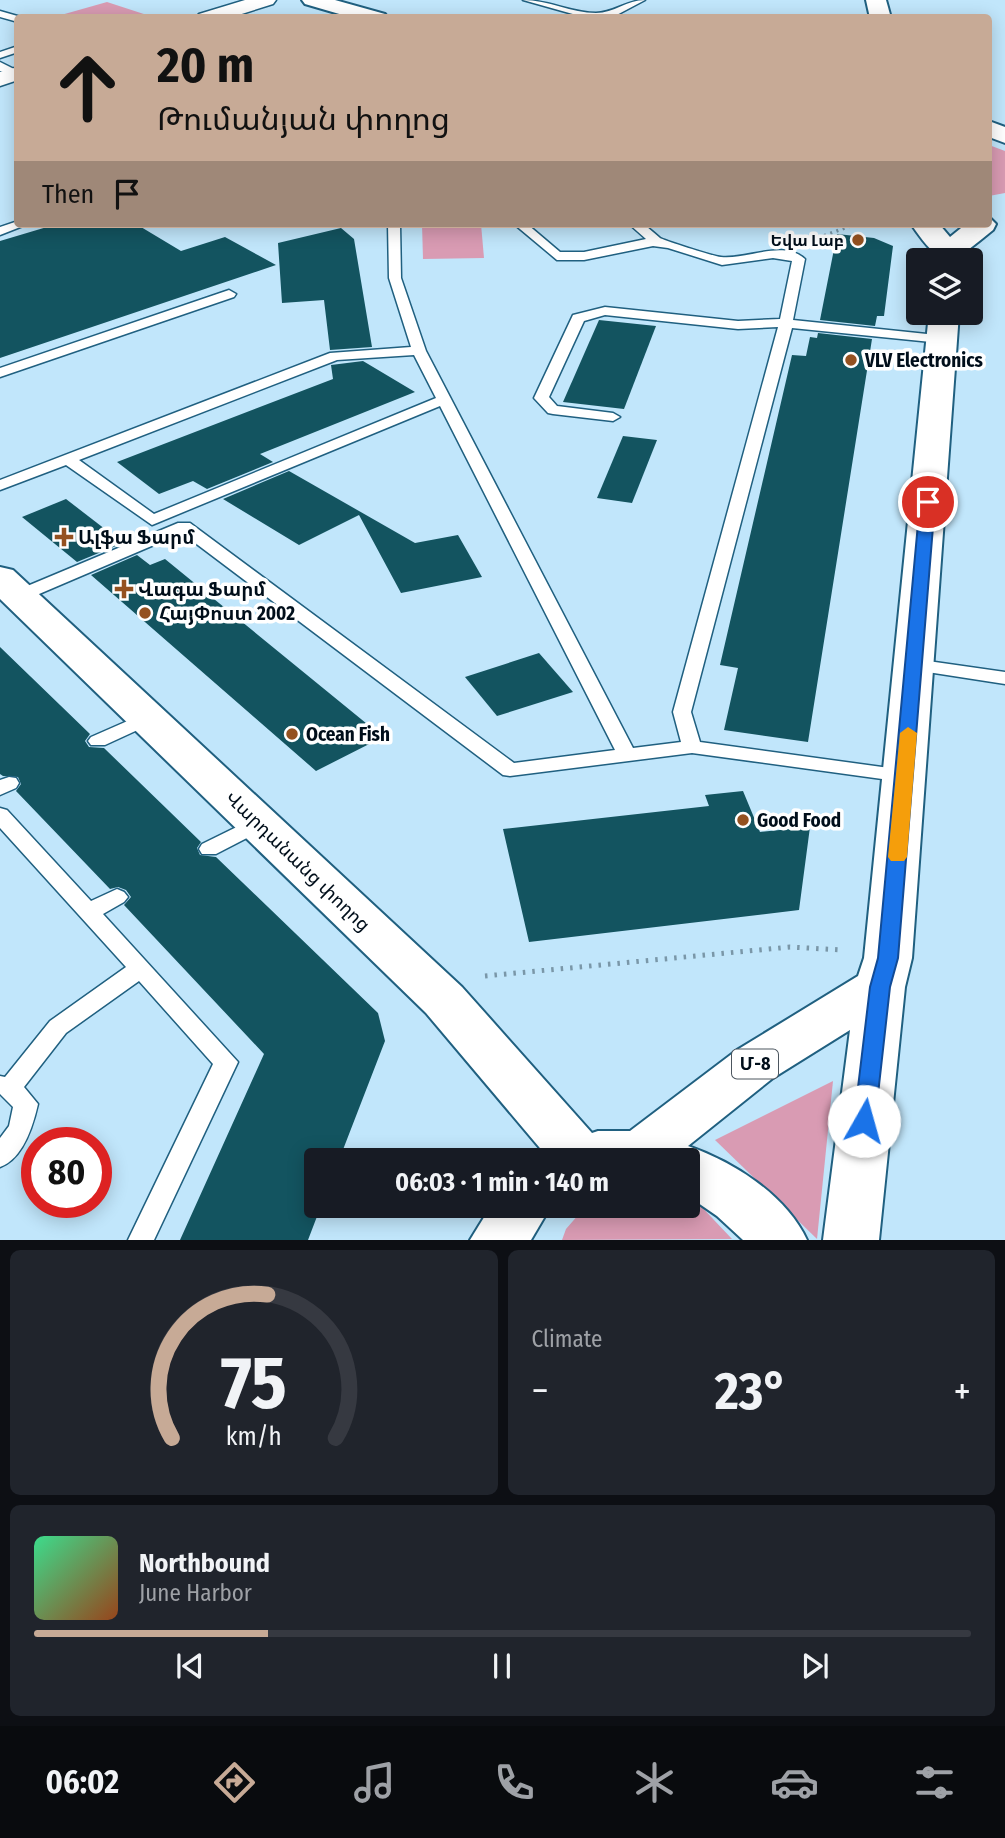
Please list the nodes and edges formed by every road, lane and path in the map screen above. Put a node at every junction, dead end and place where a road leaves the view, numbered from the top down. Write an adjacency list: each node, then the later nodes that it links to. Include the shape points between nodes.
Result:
1 (266, 0): 5 (street)
2 (312, 0): 6 (main road)
3 (528, 0): 7 (lane)
4 (640, 0): 8 (lane)
5 (219, 14)
6 (363, 14)
7 (584, 14)
8 (612, 14)
9 (394, 228): 22 (lane, via 394,278)
10 (525, 228): 15 (lane, via 557,256 583,256)
11 (640, 228): 15 (lane, via 654,238)
12 (844, 228): 18 (path)
13 (927, 228): 16 (main road)
14 (977, 228): 17 (main road)
15 (649, 243): 18 (lane, via 665,243 719,261)
16 (942, 248)
17 (956, 248)
18 (787, 254): 20 (lane, via 799,259)
19 (229, 293): 23 (lane)
20 (786, 323): 21 (lane); 25 (lane, via 738,325 605,311 578,317 541,398 553,410); 33 (lane, via 682,712)
21 (942, 326): 29 (main road)
22 (419, 351): 24 (lane); 26 (lane, via 335,356)
23 (0, 373)
24 (444, 399): 26 (lane, via 152,520); 34 (lane)
25 (613, 417)
26 (67, 459): 27 (lane)
27 (0, 485)
28 (10, 587): 31 (main road, Վարդանանց փողոց); 34 (lane, via 184,526 510,769)
29 (914, 665): 30 (lane); 35 (main road)
30 (1005, 678)
31 (148, 718): 32 (lane); 37 (main road, Վարդանանց փողոց)
32 (98, 741)
33 (691, 747): 34 (lane); 35 (lane)
34 (627, 755)
35 (904, 776): 44 (main road, via 888,958)
36 (0, 815): 40 (lane)
37 (259, 823): 38 (lane); 46 (main road, Վարդանանց փողոց, via 444,1000)
38 (209, 849)
39 (117, 897): 40 (lane)
40 (88, 912): 42 (lane)
41 (842, 950): 43 (path, via 790,947)
42 (140, 969): 45 (lane, via 58,1027); 51 (lane, via 226,1062)
43 (485, 976)
44 (880, 987): 47 (main road, Մ-8, via 755,1064); 54 (main road)
45 (5, 1087): 48 (lane, via 26,1104 20,1129)
46 (570, 1148)
47 (674, 1148)
48 (0, 1157)
49 (700, 1177): 53 (main road, via 719,1185)
50 (514, 1218): 52 (main road)
51 (141, 1240)
52 (498, 1240)
53 (779, 1240)
54 (851, 1240)

